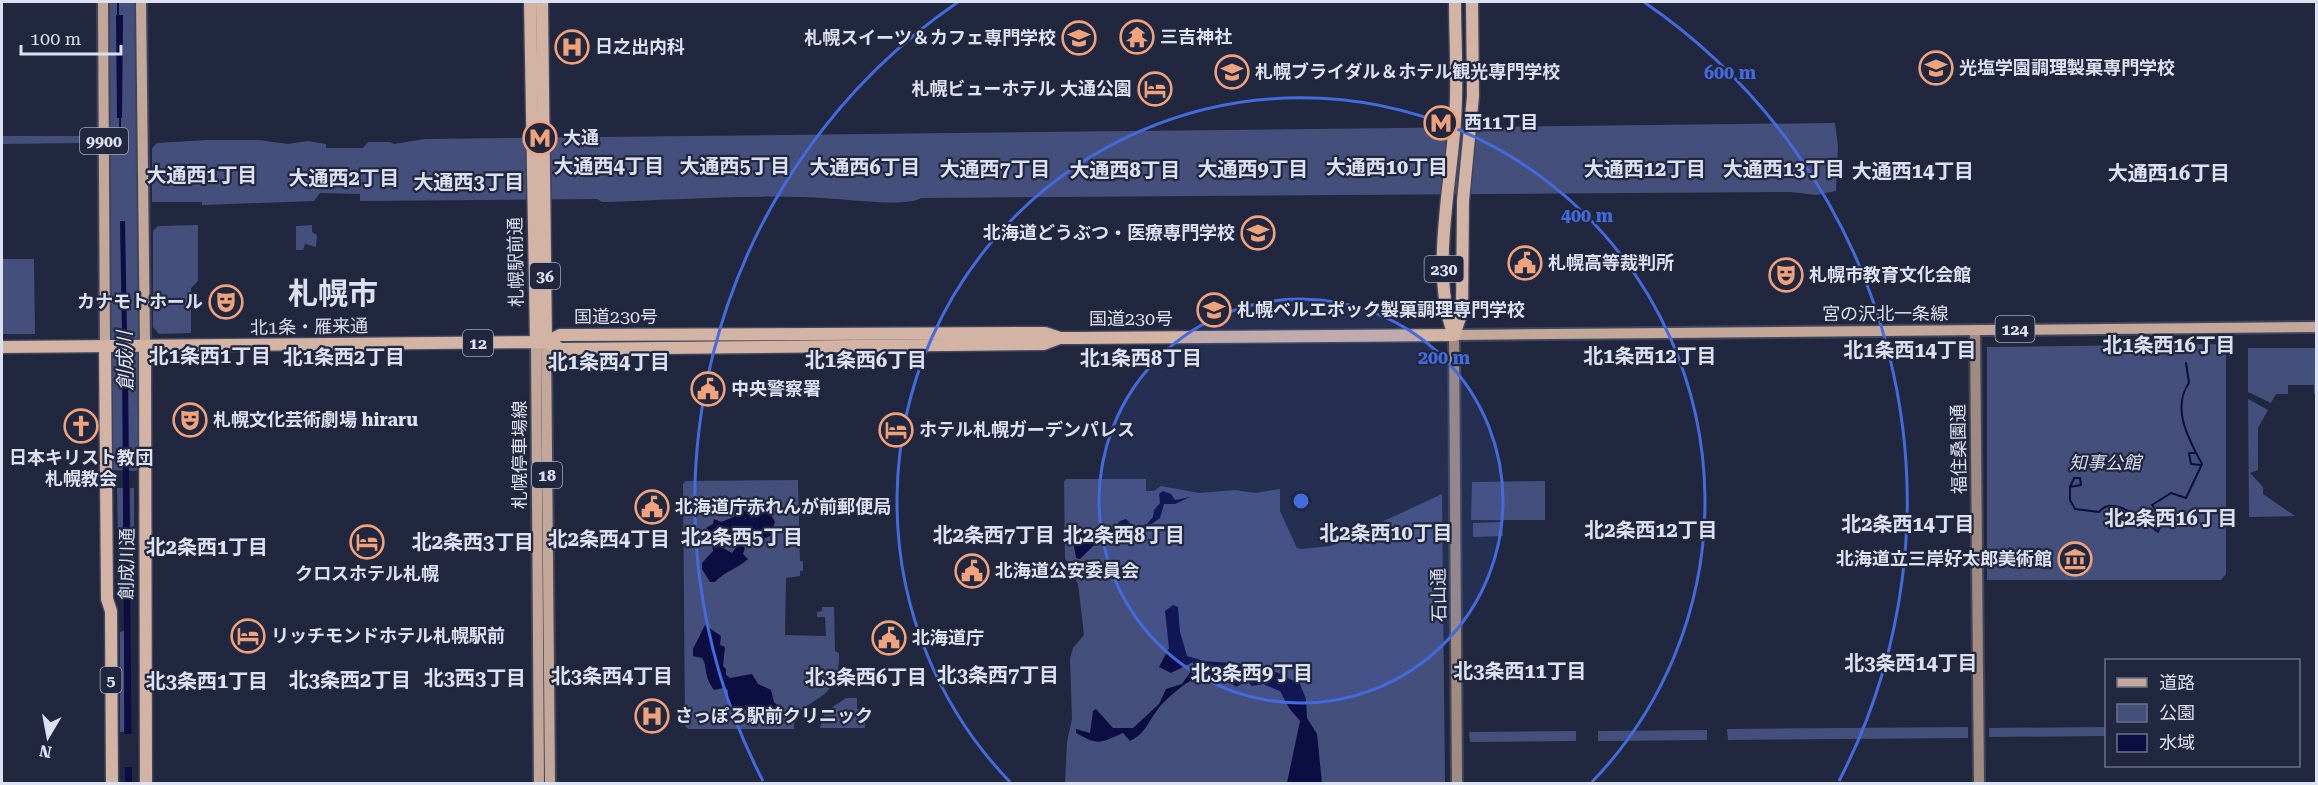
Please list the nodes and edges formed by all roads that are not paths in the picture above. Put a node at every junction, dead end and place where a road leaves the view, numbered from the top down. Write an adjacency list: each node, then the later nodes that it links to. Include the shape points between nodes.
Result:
1 (103, 2): 11 (main road, 9900)
2 (141, 2): 12 (main road, 9900)
3 (530, 2): 10 (highway, 札幌駅前通 / 36)
4 (542, 2): 10 (highway, 札幌駅前通 / 36)
5 (1455, 2): 9 (highway, 230, via 1455,120 1444,225 1445,313)
6 (1472, 2): 9 (highway, 230, via 1473,96 1463,201 1462,312)
7 (2316, 327): 8 (main road, 宮の沢北一条線 / 124)
8 (1975, 330): 9 (main road, 宮の沢北一条線 / 124); 19 (main road, 福住桑園通)
9 (1454, 334): 10 (highway, 国道230号, via 1060,338 1044,344 932,347 561,349); 18 (main road, 石山通)
10 (541, 342): 12 (highway, 北1条・雁来通 / 12); 16 (main road, 札幌停車場線 / 18); 17 (main road, 札幌停車場線 / 18)
11 (105, 346): 12 (highway, 北1条・雁来通 / 12); 13 (highway, 北1条・雁来通 / 12); 14 (highway, 創成川通 / 5, via 106,599 111,611)
12 (145, 346): 15 (highway, 創成川通 / 5)
13 (2, 347)
14 (112, 783)
15 (146, 783)
16 (539, 783)
17 (550, 783)
18 (1457, 783)
19 (1979, 783)

